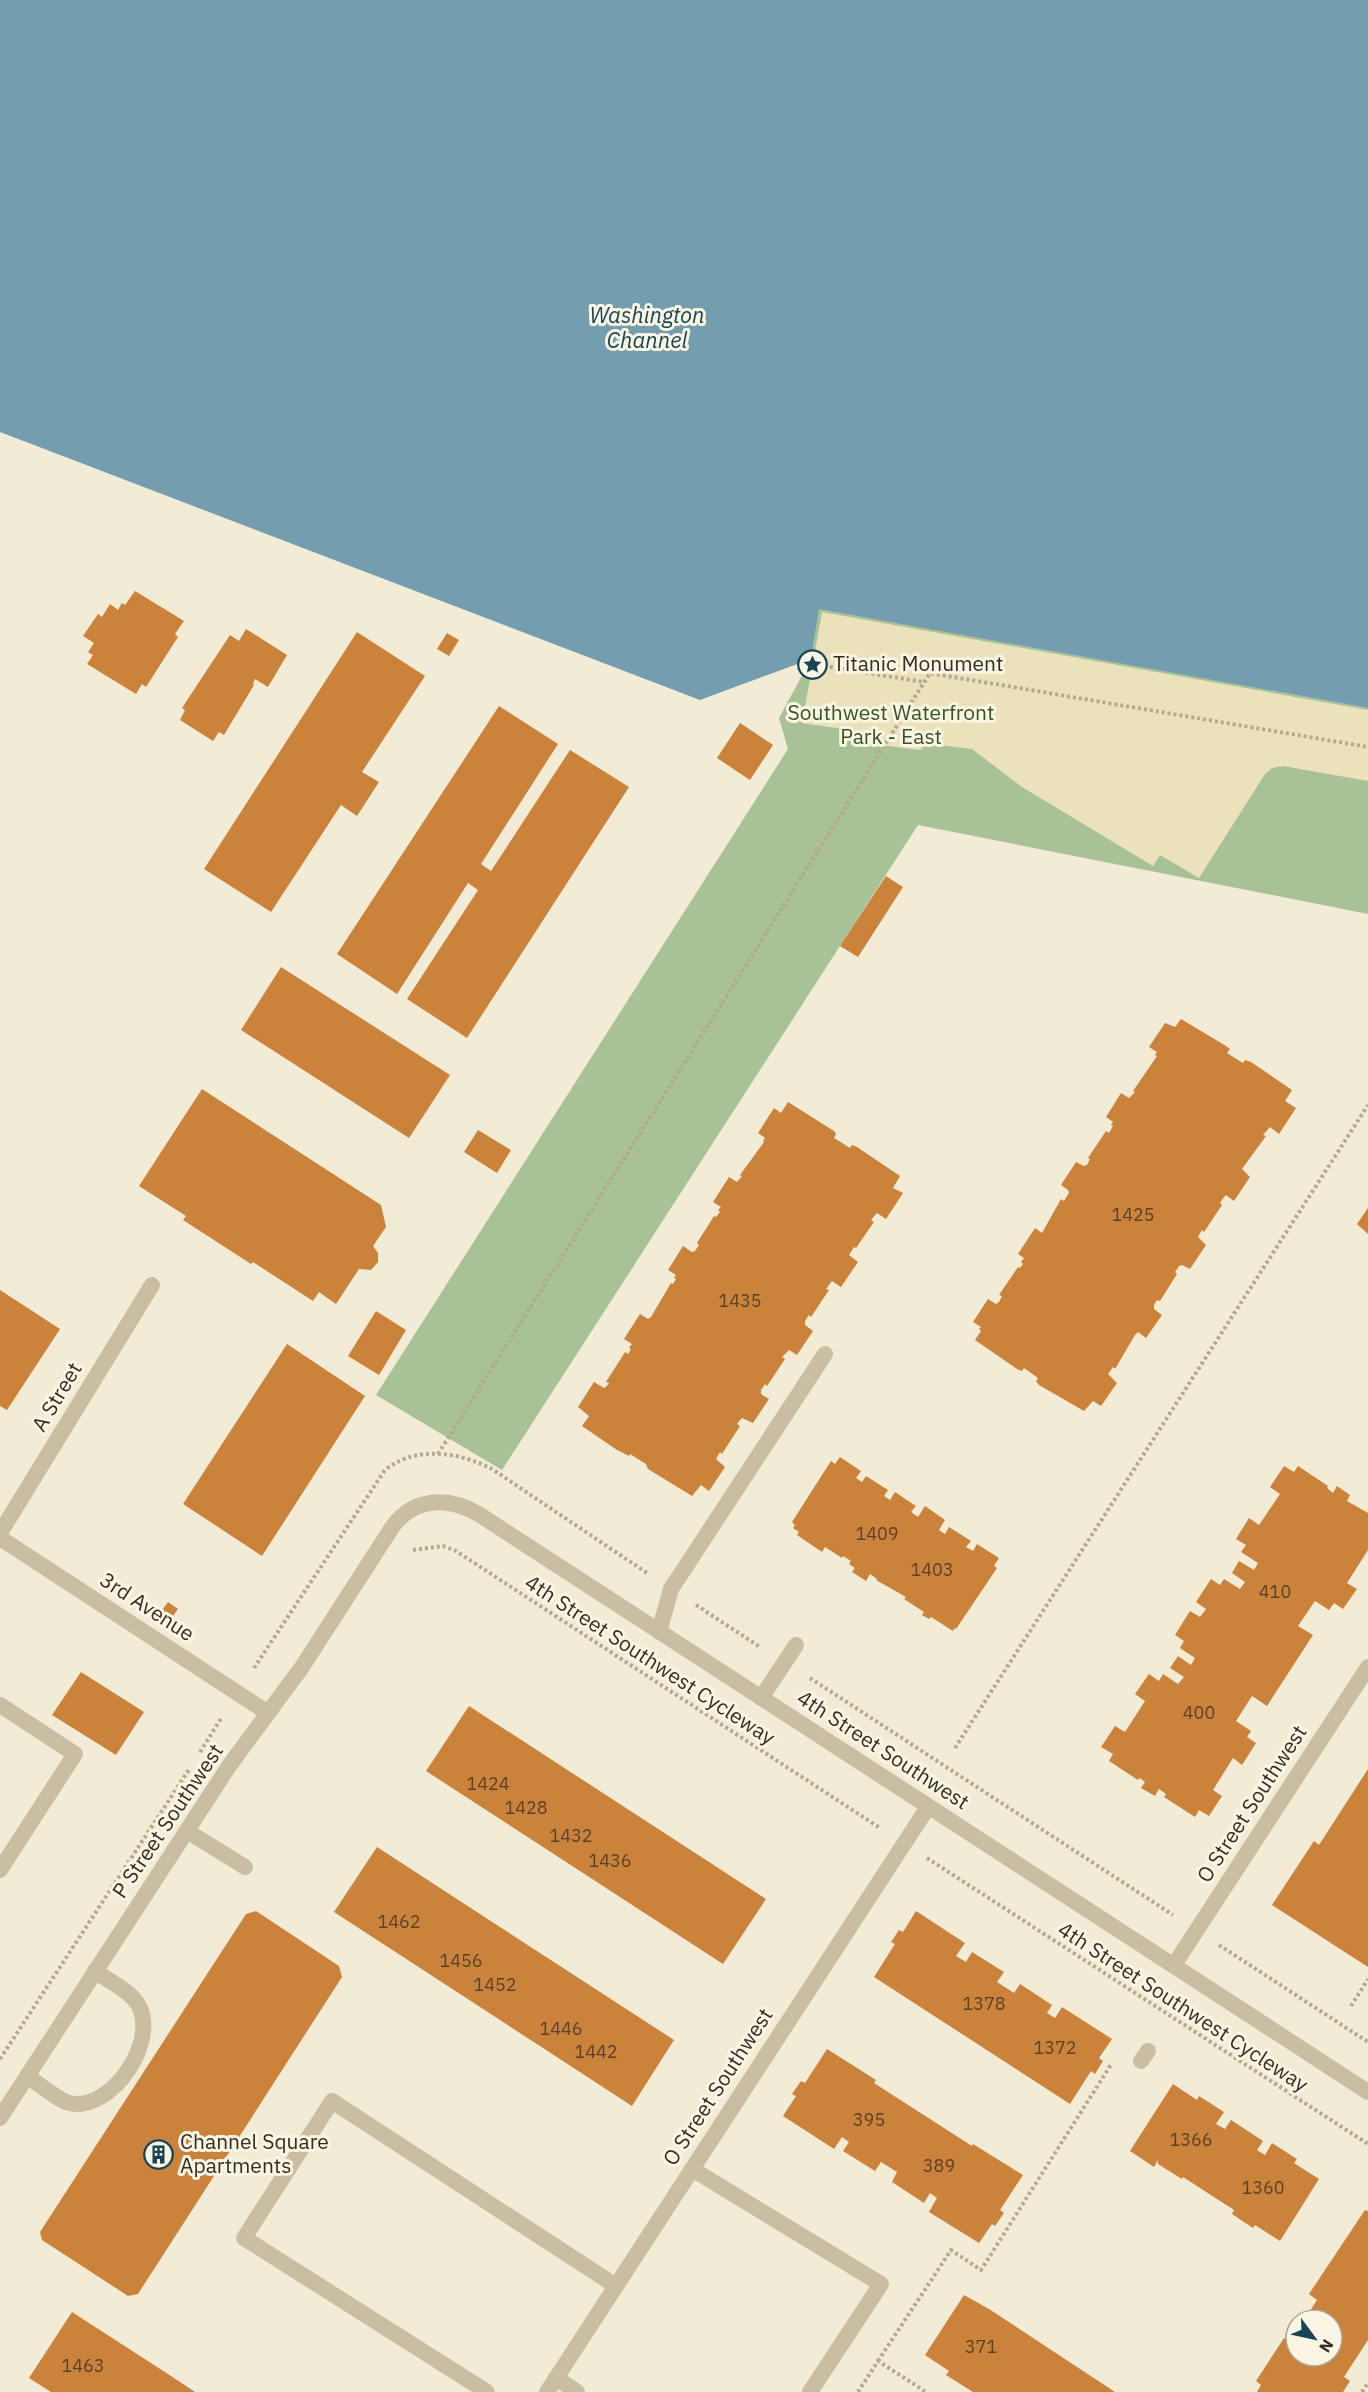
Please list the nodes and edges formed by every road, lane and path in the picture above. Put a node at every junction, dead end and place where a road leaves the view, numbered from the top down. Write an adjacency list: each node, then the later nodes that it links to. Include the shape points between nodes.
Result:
1 (812, 664): 2 (path)
2 (924, 682): 3 (path, via 930,673); 13 (path, via 438,1454 399,1460 385,1470)
3 (1368, 747)
4 (1368, 1105): 20 (path)
5 (152, 1286): 7 (street, A Street)
6 (825, 1354): 11 (street, via 671,1589)
7 (0, 1533)
8 (0, 1538): 17 (street, 3rd Avenue)
9 (376, 1551): 11 (street, 4th Street Southwest, via 406,1513 437,1502 455,1503 480,1515); 17 (street, P Street Southwest)
10 (456, 1551): 23 (path, 4th Street Southwest Cycleway)
11 (659, 1632): 15 (street, 4th Street Southwest)
12 (796, 1645): 15 (street)
13 (268, 1646)
14 (1368, 1667): 30 (street, O Street Southwest)
15 (761, 1698): 24 (street, 4th Street Southwest)
16 (0, 1705): 27 (street, via 75,1754)
17 (268, 1713): 25 (street, P Street Southwest)
18 (878, 1722): 28 (path)
19 (205, 1744): 21 (path)
20 (955, 1748)
21 (199, 1754)
22 (192, 1764): 37 (path)
23 (827, 1794)
24 (928, 1807): 30 (street, 4th Street Southwest); 42 (street, O Street Southwest)
25 (187, 1831): 26 (street); 31 (street, P Street Southwest)
26 (245, 1867)
27 (0, 1870)
28 (1135, 1891)
29 (982, 1895): 41 (path, 4th Street Southwest Cycleway)
30 (1174, 1965): 39 (street, 4th Street Southwest)
31 (95, 1971): 38 (street, P Street Southwest); 38 (street, via 134,1998 143,2018 143,2039 129,2070 105,2094 87,2102 67,2102)
32 (1368, 1979): 34 (path)
33 (1274, 1981): 35 (path)
34 (1350, 2006)
35 (1368, 2042)
36 (1118, 2053): 44 (path, via 981,2270 951,2250)
37 (0, 2059)
38 (27, 2076): 40 (street, P Street Southwest)
39 (1368, 2092)
40 (0, 2118)
41 (1368, 2144)
42 (692, 2169): 43 (street, O Street Southwest); 49 (street, via 880,2284)
43 (616, 2286): 46 (street, O Street Southwest); 47 (street, via 332,2101 244,2238)
44 (878, 2361): 50 (path); 51 (path)
45 (1368, 2382): 52 (path)
46 (551, 2385): 48 (street)
47 (487, 2392)
48 (577, 2392)
49 (810, 2392)
50 (858, 2392)
51 (926, 2392)
52 (1362, 2392)

